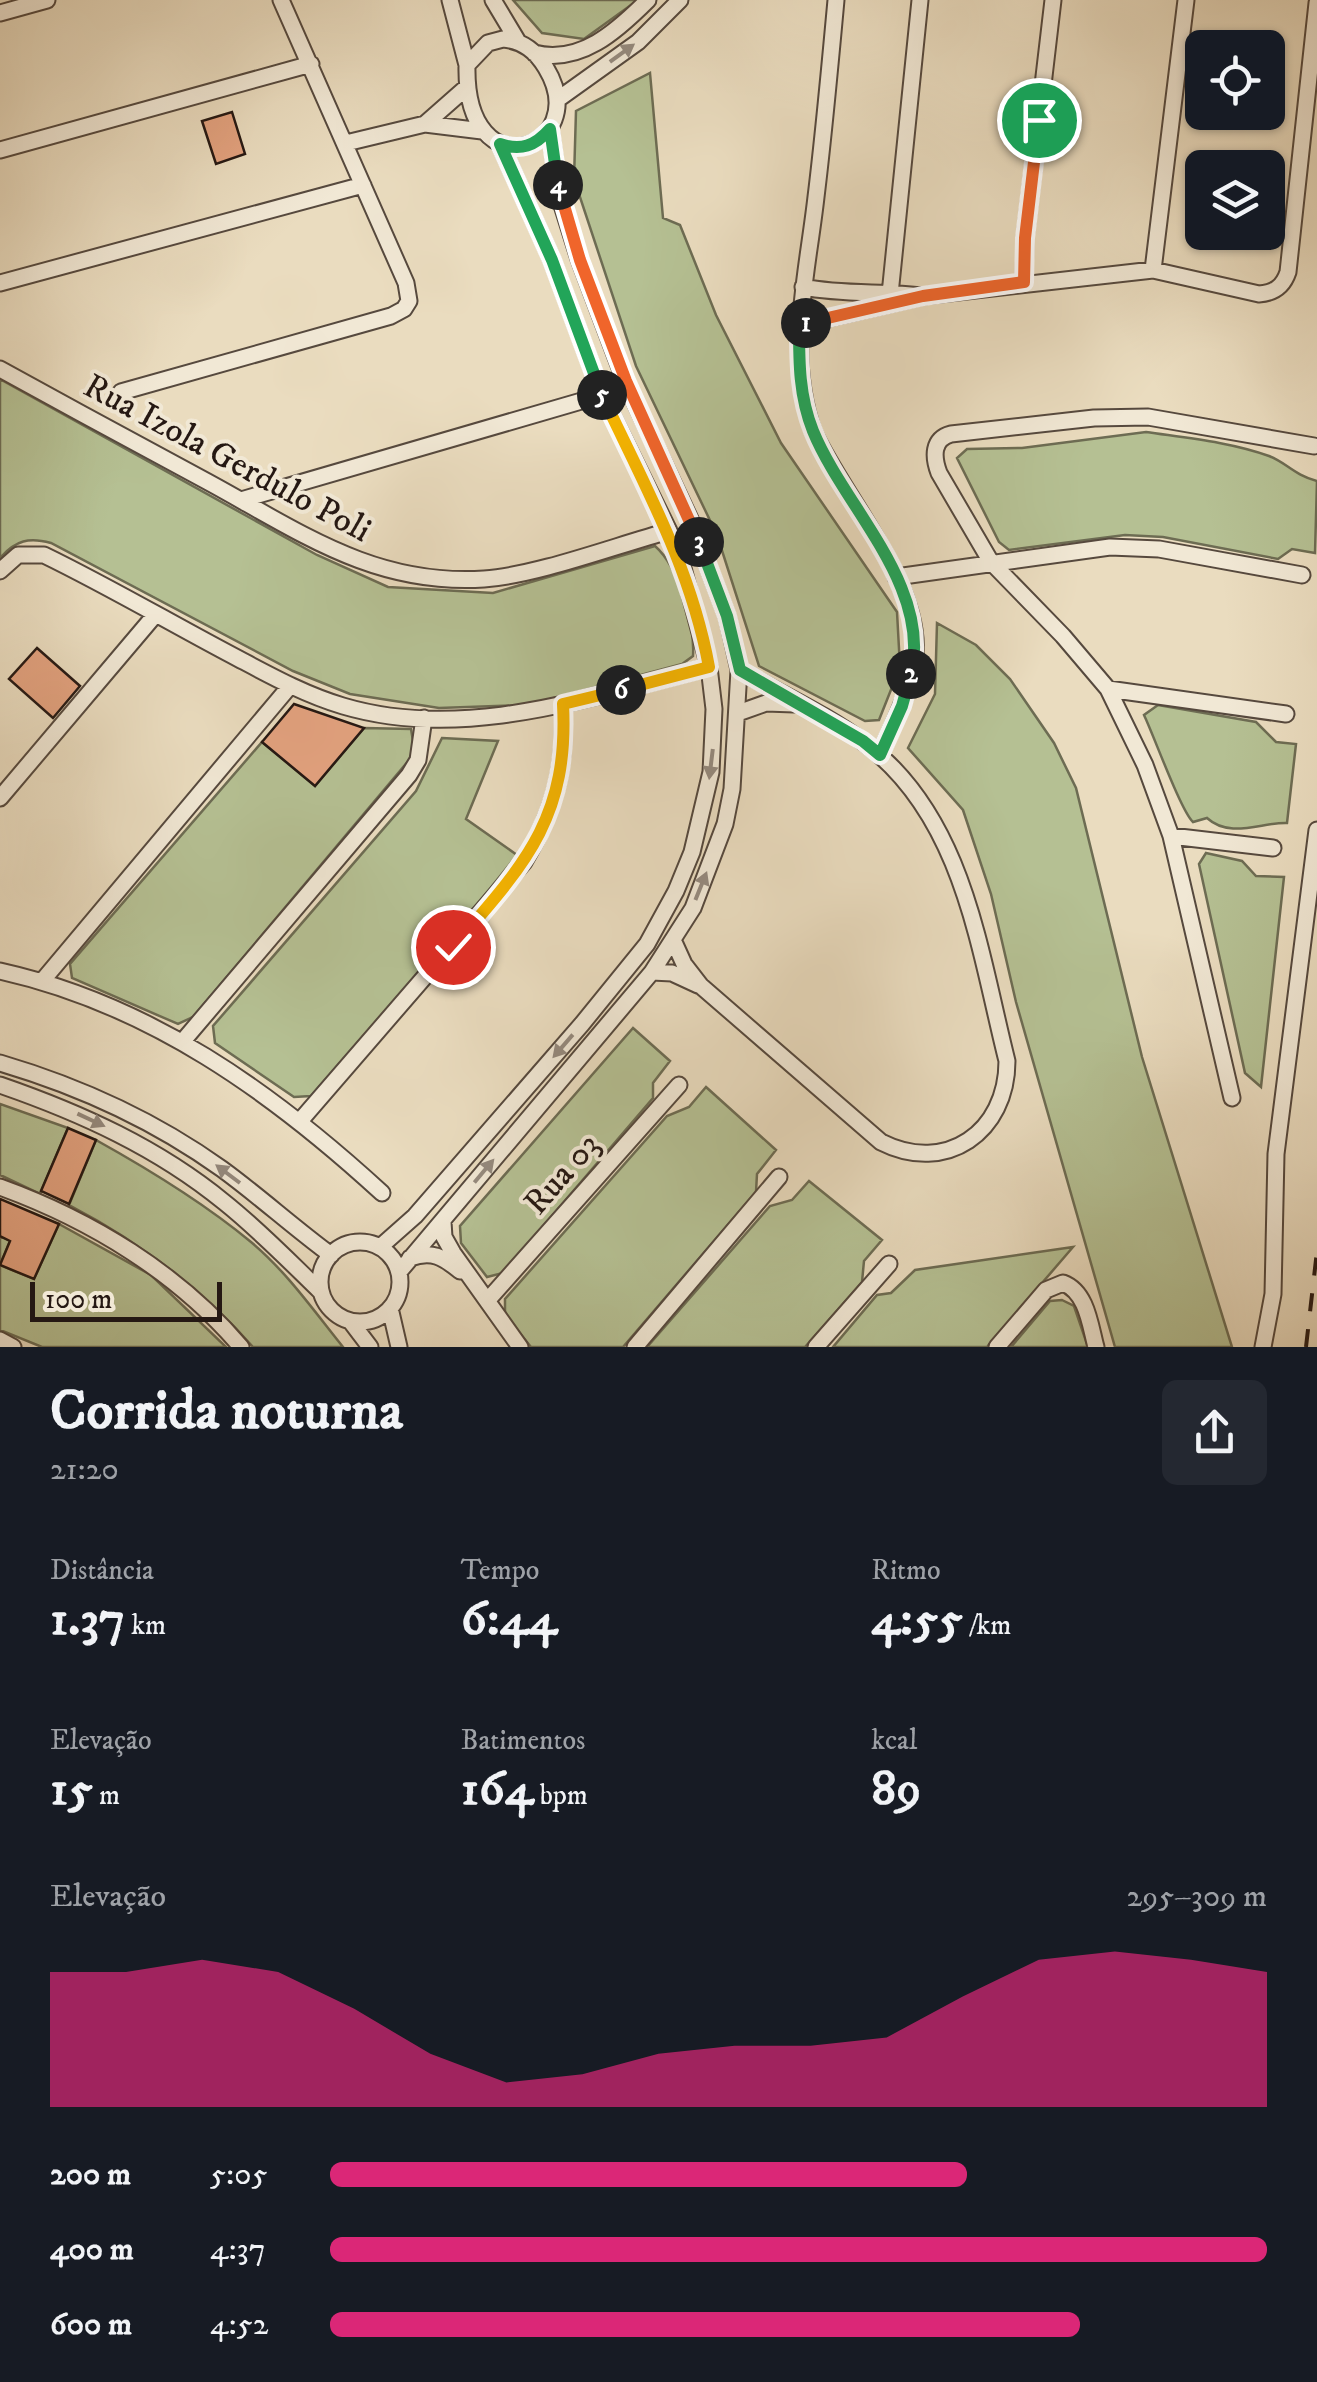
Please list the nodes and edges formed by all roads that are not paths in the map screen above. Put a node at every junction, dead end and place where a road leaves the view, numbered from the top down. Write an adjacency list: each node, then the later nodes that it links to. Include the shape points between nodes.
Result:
1 (47, 0): 12 (street)
2 (282, 0): 15 (street)
3 (450, 0): 16 (street)
4 (494, 0): 13 (street)
5 (648, 0): 14 (street, via 574,54)
6 (680, 0): 18 (street, one-way to 6, via 638,42)
7 (836, 0): 29 (street)
8 (920, 0): 30 (street)
9 (1054, 0): 27 (street)
10 (1186, 0): 26 (street)
11 (1317, 3): 26 (street, via 1285,280 1259,294)
12 (0, 13)
13 (517, 40): 14 (street); 16 (street, via 488,43)
14 (534, 53): 18 (street)
15 (311, 64): 22 (street); 24 (street)
16 (467, 65): 17 (street)
17 (466, 86): 19 (street); 21 (street)
18 (557, 100): 20 (street)
19 (424, 124): 21 (street); 22 (street)
20 (550, 129): 23 (street, via 534,144); 44 (street, via 560,199 580,260 690,520)
21 (482, 131): 23 (street)
22 (346, 143): 25 (street)
23 (500, 144): 34 (street)
24 (0, 150)
25 (362, 185): 28 (street); 33 (street, via 406,282 404,309)
26 (1153, 270): 27 (street)
27 (1024, 282): 30 (street)
28 (0, 283)
29 (804, 287): 30 (street); 31 (street)
30 (889, 298): 31 (street)
31 (799, 325): 41 (street, via 804,404 822,450)
32 (0, 369): 36 (street, Rua Izola Gerdulo Poli)
33 (121, 392)
34 (602, 395): 36 (street); 37 (street)
35 (1314, 446): 38 (street, via 1136,417 944,436 936,447 939,473)
36 (241, 500): 37 (street, Rua Izola Gerdulo Poli, via 357,562 443,579 515,574)
37 (669, 530): 43 (street)
38 (991, 562): 40 (street, via 1135,547); 41 (street); 46 (street)
39 (0, 572): 42 (street, via 26,553 44,555)
40 (1302, 575)
41 (896, 577): 52 (street, via 915,652)
42 (155, 614): 45 (street); 53 (street)
43 (709, 667): 47 (street); 72 (street, one-way to 72, via 714,737 704,810 676,891 647,944 428,1201)
44 (740, 670): 48 (street); 49 (street)
45 (290, 686): 51 (street, via 360,710); 60 (street)
46 (1108, 689): 50 (street); 55 (street)
47 (563, 704): 51 (street, via 498,716); 67 (street, via 560,777 524,862)
48 (798, 704): 49 (street, via 766,703); 52 (street)
49 (738, 714): 57 (street, one-way to 49, via 725,824)
50 (1286, 714)
51 (424, 718): 62 (street, via 409,775)
52 (880, 755): 61 (street, via 934,822 963,890 1007,1061 996,1114 956,1148 928,1153 890,1147)
53 (0, 798)
54 (1317, 830): 92 (street, via 1276,1154 1273,1294)
55 (1171, 836): 56 (street); 66 (street)
56 (1273, 848)
57 (674, 942): 59 (street); 61 (street)
58 (0, 970): 60 (street)
59 (652, 972): 61 (street); 71 (street, one-way to 59)
60 (43, 980): 62 (street)
61 (702, 986)
62 (183, 1041): 67 (street)
63 (0, 1063): 73 (street, one-way to 63, via 174,1138 106,1101)
64 (0, 1085): 78 (street, one-way to 78, via 134,1141 194,1179)
65 (679, 1085): 79 (street, Rua 03)
66 (1232, 1098)
67 (300, 1121): 70 (street)
68 (779, 1177): 88 (street)
69 (0, 1187): 84 (street, via 123,1245)
70 (382, 1194)
71 (444, 1222): 74 (street); 77 (street, via 447,1243)
72 (380, 1247): 73 (street, via 354,1242); 76 (street)
73 (331, 1254): 78 (street)
74 (410, 1258): 76 (street); 77 (street, via 436,1254)
75 (889, 1264): 89 (street)
76 (399, 1272): 80 (street)
77 (470, 1280): 79 (street)
78 (320, 1291): 81 (street, via 331,1311)
79 (488, 1302): 87 (street)
80 (390, 1308): 81 (street, via 372,1320); 86 (street)
81 (351, 1322): 85 (street)
82 (0, 1340): 83 (street)
83 (13, 1347)
84 (241, 1347)
85 (370, 1347)
86 (399, 1347)
87 (520, 1347)
88 (634, 1347)
89 (816, 1347)
90 (997, 1347): 91 (street, via 1046,1290 1063,1284 1081,1297)
91 (1096, 1347)
92 (1263, 1347)

